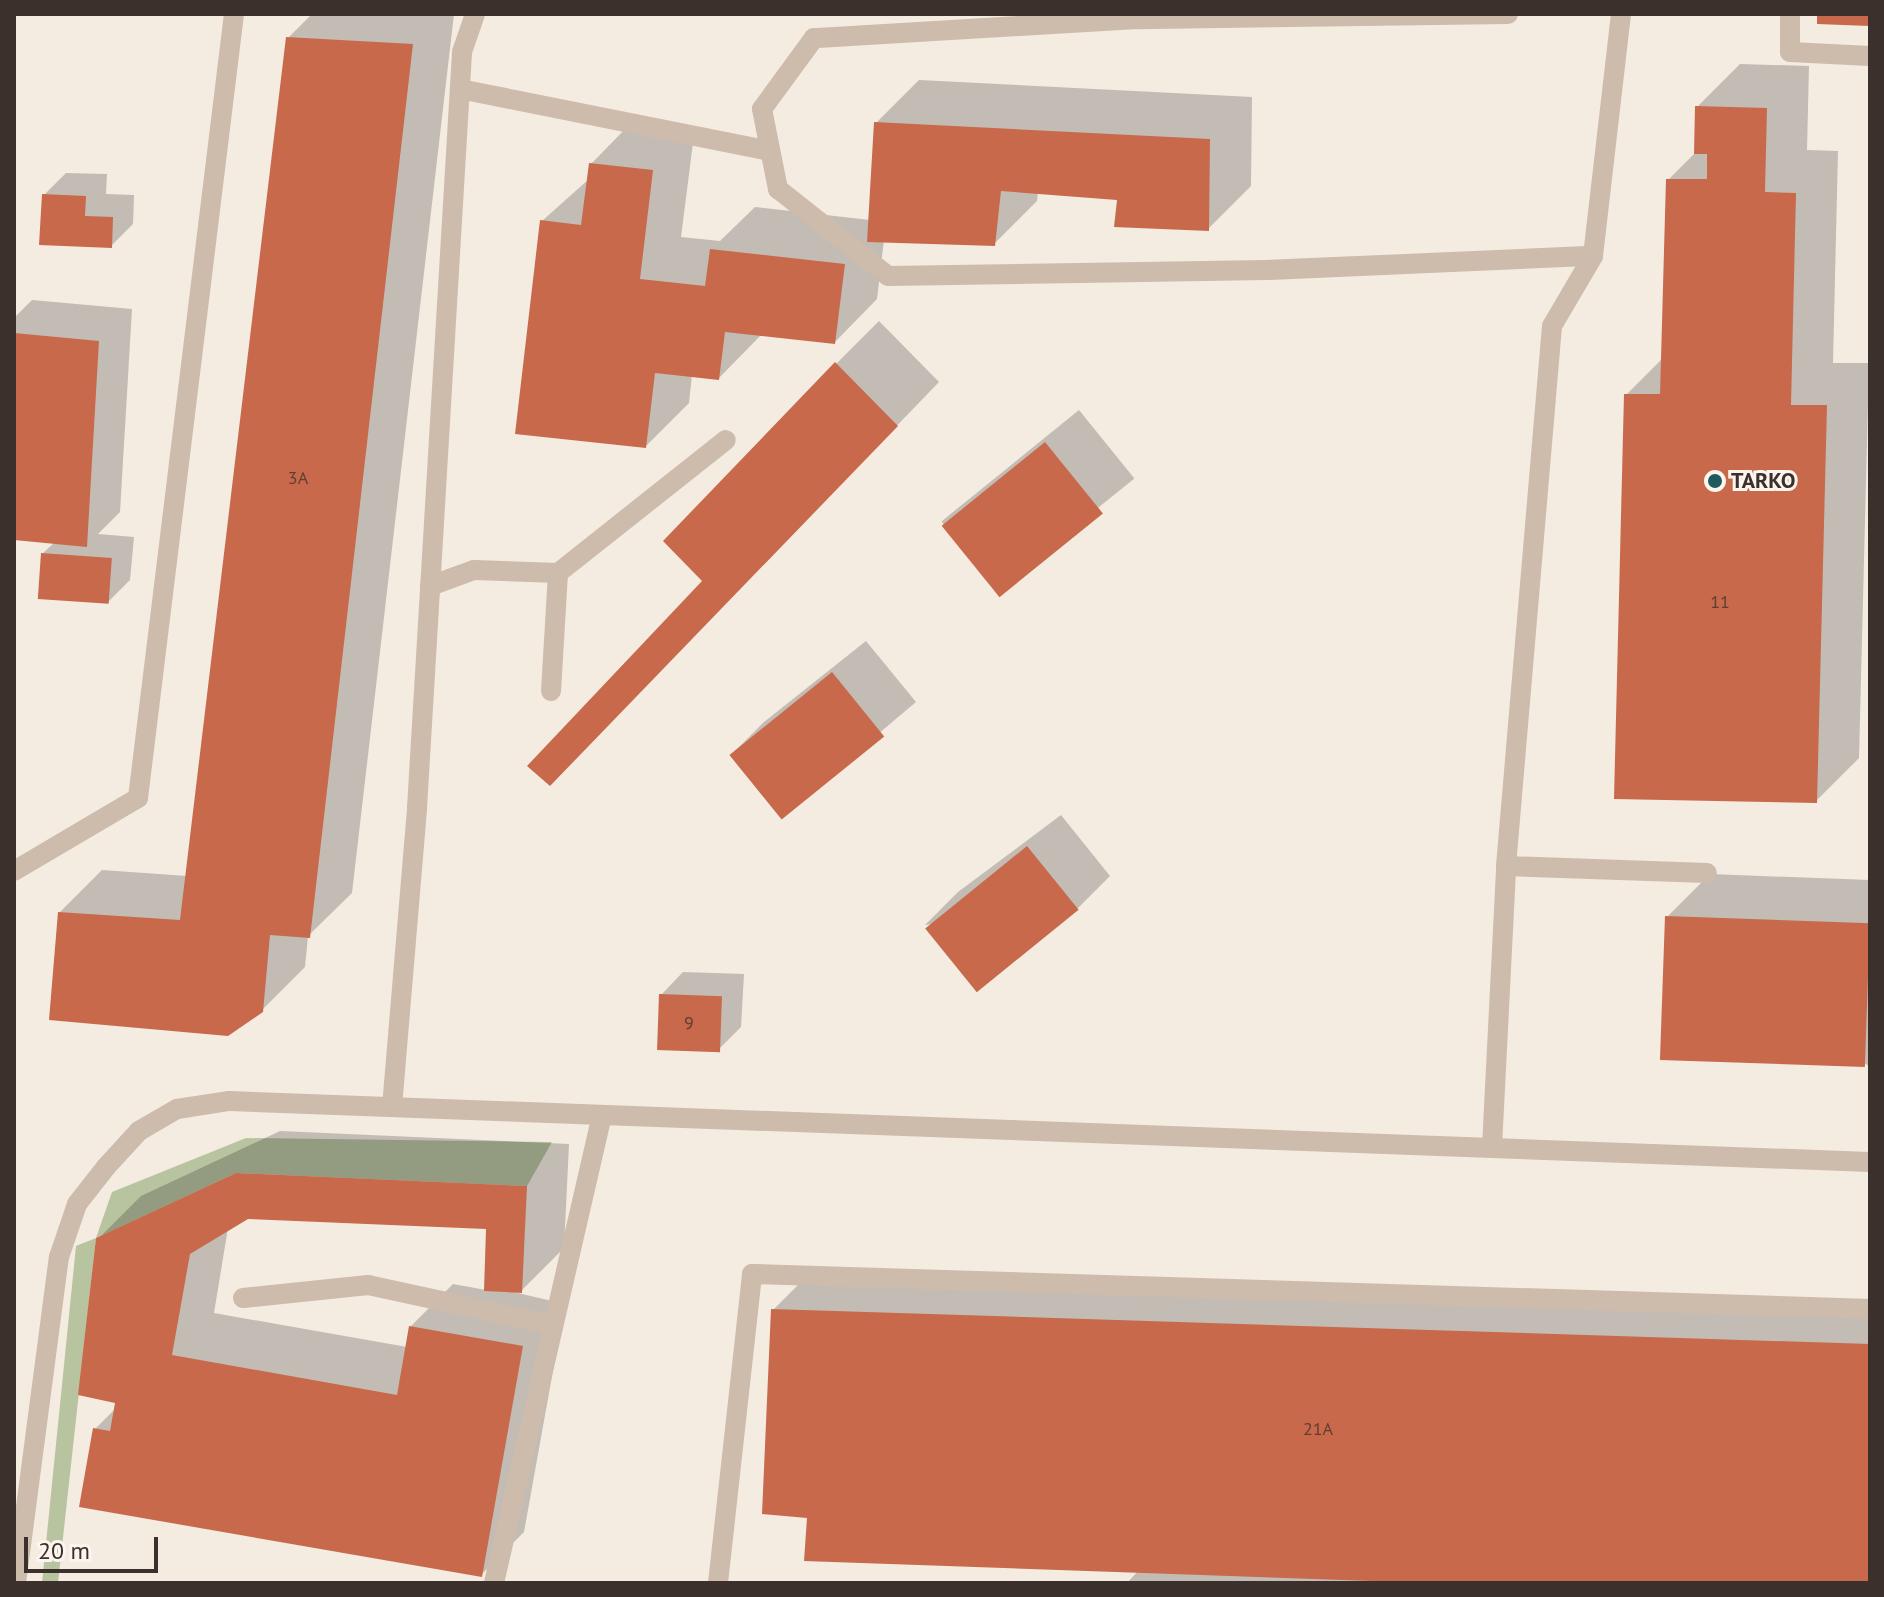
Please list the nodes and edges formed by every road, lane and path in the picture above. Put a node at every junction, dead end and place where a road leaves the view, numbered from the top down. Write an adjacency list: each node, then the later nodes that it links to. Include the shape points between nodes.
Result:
1 (234, 14): 16 (lane, via 138,798)
2 (475, 14): 8 (lane, via 462,52)
3 (1508, 14): 6 (lane)
4 (1621, 14): 10 (lane)
5 (1790, 14): 7 (lane, via 1790,52)
6 (1137, 16): 9 (lane, via 814,38 762,109)
7 (1870, 56)
8 (460, 89): 9 (lane); 13 (lane)
9 (770, 151): 10 (lane, via 778,189 888,276 1267,270)
10 (1593, 256): 15 (lane, via 1552,326)
11 (726, 440): 12 (lane)
12 (558, 573): 13 (lane, via 474,570); 14 (lane)
13 (430, 586): 18 (lane)
14 (551, 691)
15 (1506, 866): 17 (lane); 20 (lane)
16 (14, 871)
17 (1707, 873)
18 (392, 1107): 19 (lane); 25 (lane, via 229,1101 177,1109 139,1131 77,1204 59,1257)
19 (602, 1115): 20 (lane); 24 (lane)
20 (1492, 1147): 21 (lane)
21 (1870, 1162)
22 (243, 1298): 24 (lane, via 368,1285)
23 (1870, 1309): 28 (lane, via 752,1274)
24 (553, 1325): 27 (lane)
25 (19, 1496): 26 (lane)
26 (16, 1583)
27 (494, 1583)
28 (718, 1583)

